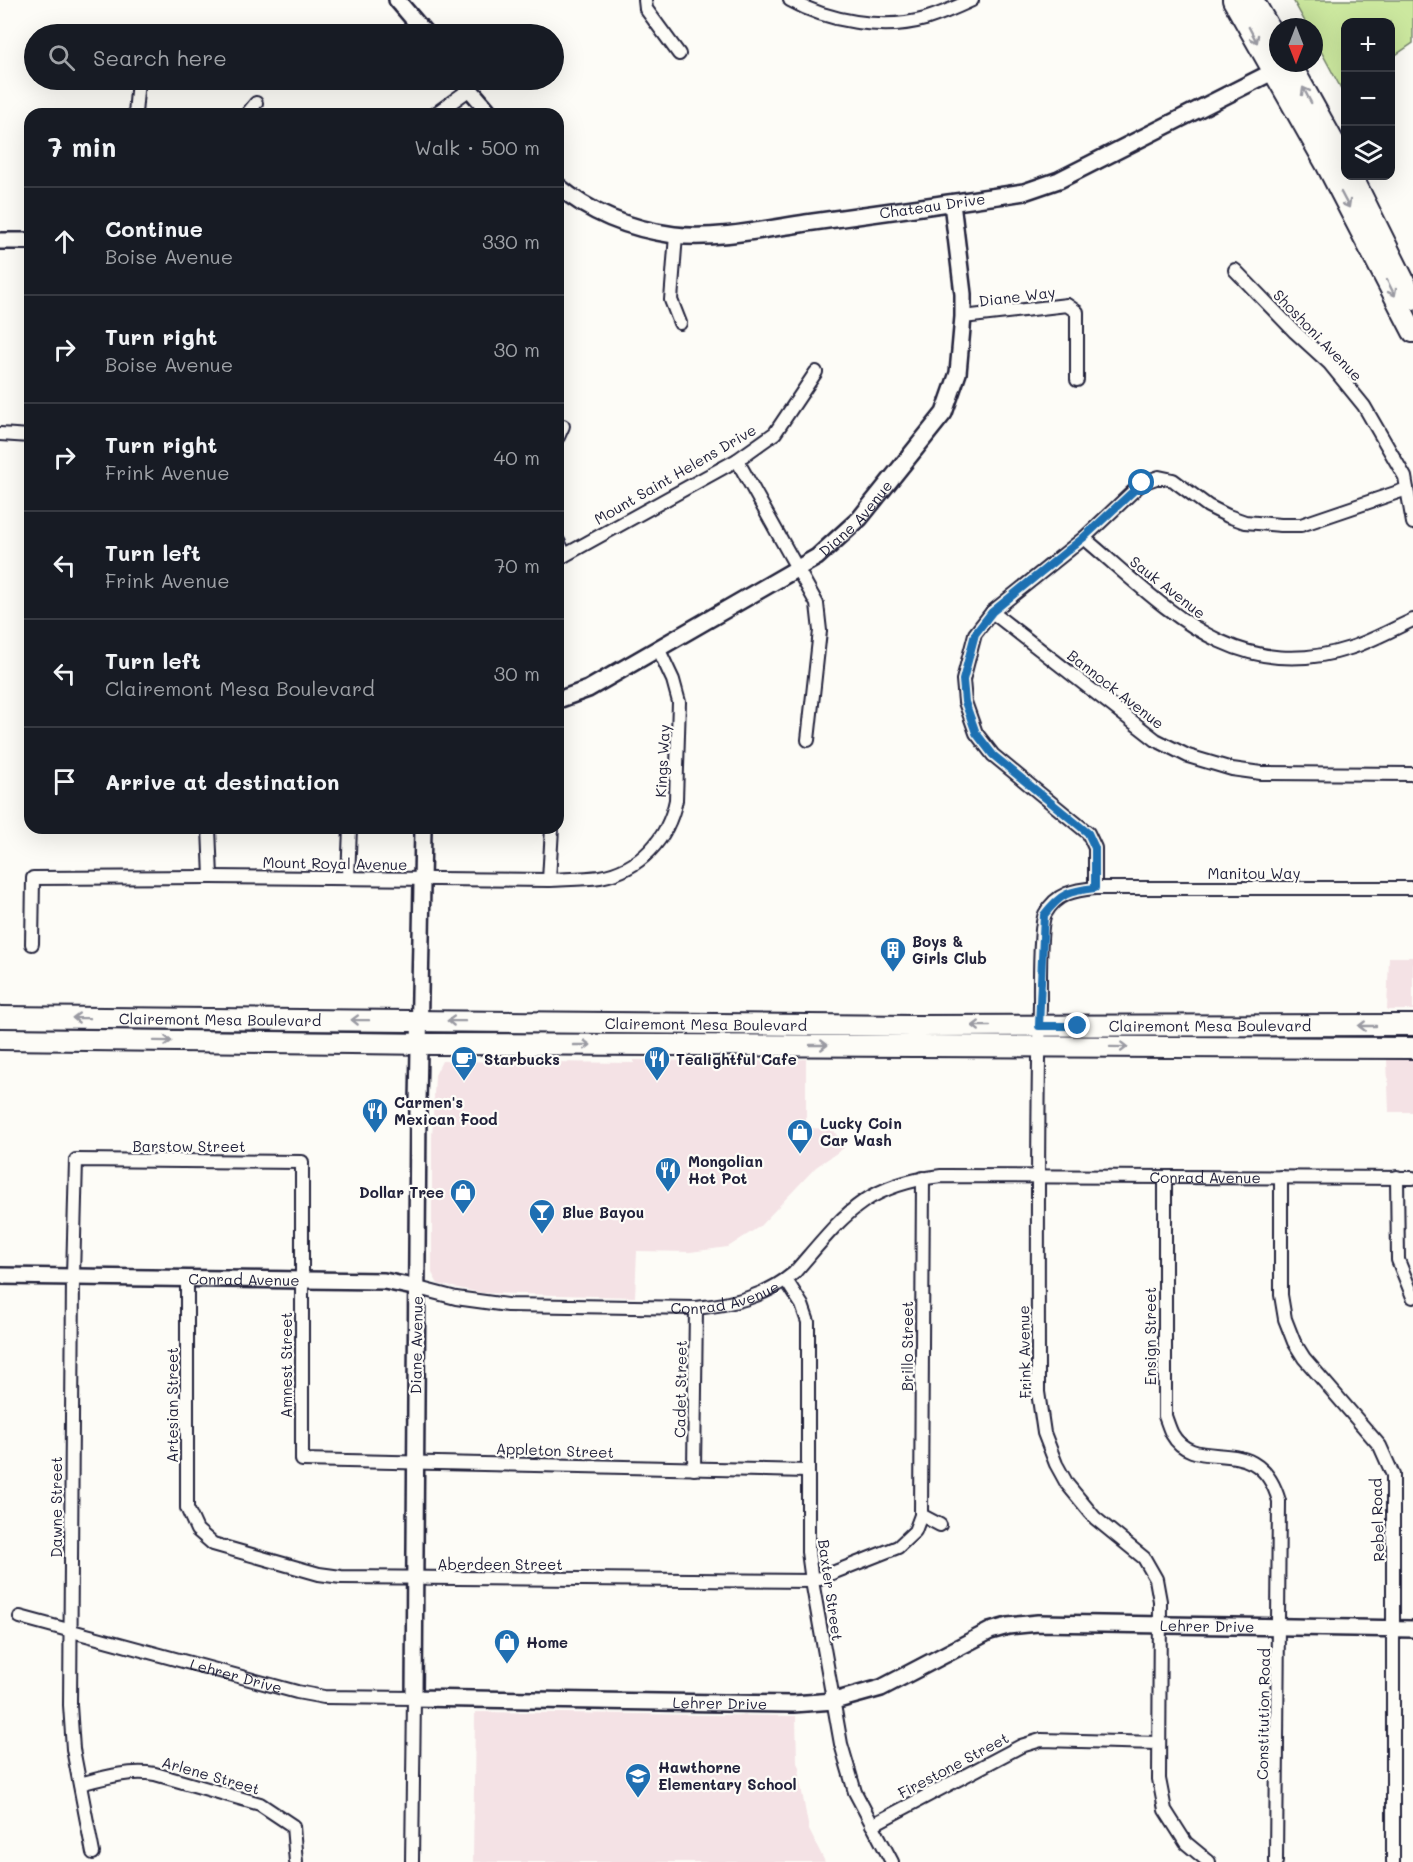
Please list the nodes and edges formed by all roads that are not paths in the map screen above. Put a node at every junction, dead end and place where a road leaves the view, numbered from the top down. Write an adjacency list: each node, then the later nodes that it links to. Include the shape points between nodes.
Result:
1 (397, 0): 7 (street)
2 (645, 0): 10 (street, via 646,9)
3 (790, 0): 4 (street, via 828,15 890,23 923,20)
4 (972, 0)
5 (1233, 0): 9 (main road, one-way to 9)
6 (1253, 0): 8 (main road)
7 (417, 24)
8 (1269, 28)
9 (1269, 49)
10 (679, 54)
11 (1272, 72): 25 (street, Chateau Drive, via 1059,180 1024,192)
12 (1287, 72): 33 (main road, one-way to 33, via 1326,164)
13 (1288, 72): 22 (main road, one-way to 13)
14 (137, 90): 18 (street)
15 (460, 90): 20 (street)
16 (471, 90): 21 (street)
17 (256, 103): 19 (street)
18 (136, 108)
19 (252, 108)
20 (441, 108)
21 (485, 108)
22 (1341, 156)
23 (1354, 180): 30 (main road)
24 (564, 191): 26 (street, Chateau Drive, via 597,214 625,225)
25 (952, 203): 26 (street, Chateau Drive, via 727,234); 31 (street, Diane Avenue)
26 (676, 235): 32 (street, via 671,300)
27 (0, 241): 28 (street)
28 (24, 241)
29 (1235, 270): 39 (street, Shoshoni Avenue, via 1329,363 1364,406 1405,477)
30 (1413, 299)
31 (963, 317): 35 (street, Diane Way, via 1066,305 1077,312); 43 (street, Diane Avenue, via 958,373 944,413 860,518 816,557)
32 (680, 323)
33 (1413, 332)
34 (816, 372): 38 (street, Mount Saint Helens Drive, via 775,433)
35 (1077, 380)
36 (0, 434): 37 (street)
37 (24, 436)
38 (737, 460): 42 (street, Mount Saint Helens Drive); 43 (street)
39 (1407, 489): 40 (street, Shoshoni Avenue); 41 (street, via 1301,525 1281,525 1245,522 1228,516 1173,480 1159,477 1142,483)
40 (1413, 523)
41 (1083, 538): 44 (street); 45 (street, Sauk Avenue, via 1205,635 1257,655 1291,658 1351,648)
42 (564, 556)
43 (797, 567): 46 (street, Diane Avenue); 48 (street, via 818,603 820,631)
44 (992, 612): 49 (street, Bannock Avenue, via 1156,740 1188,756 1261,773); 59 (street, via 975,634 963,680 965,702 976,733 993,755 1088,833 1095,848)
45 (1413, 620)
46 (658, 648): 47 (street, Diane Avenue); 54 (street, Kings Way, via 679,702 676,800 662,838)
47 (564, 698)
48 (808, 740)
49 (1413, 774)
50 (209, 834): 55 (street)
51 (350, 834): 56 (street)
52 (423, 834): 57 (street, Diane Avenue)
53 (552, 834): 58 (street)
54 (634, 865): 58 (street, Mount Royal Avenue, via 599,877)
55 (211, 877): 56 (street, Mount Royal Avenue); 61 (street, Mount Royal Avenue, via 33,878)
56 (348, 878): 57 (street, Mount Royal Avenue)
57 (422, 879): 58 (street, Mount Royal Avenue); 63 (street, Diane Avenue)
58 (549, 880)
59 (1095, 888): 60 (street, Manitou Way); 65 (street, Frink Avenue, via 1071,891 1044,915)
60 (1413, 888)
61 (32, 944)
62 (0, 1017): 63 (main road, Clairemont Mesa Boulevard, one-way to 62)
63 (419, 1021): 65 (main road, Clairemont Mesa Boulevard, one-way to 63); 67 (street, Diane Avenue)
64 (1413, 1025): 65 (main road, Clairemont Mesa Boulevard, one-way to 65)
65 (1039, 1026): 68 (street, Frink Avenue)
66 (0, 1039): 67 (main road, Clairemont Mesa Boulevard, one-way to 67)
67 (418, 1044): 68 (main road, Clairemont Mesa Boulevard, one-way to 68); 83 (street, Diane Avenue)
68 (1039, 1046): 69 (main road, Clairemont Mesa Boulevard, one-way to 69); 72 (street, Frink Avenue)
69 (1413, 1048)
70 (76, 1160): 71 (street, Barstow Street); 79 (street, Dawne Street)
71 (302, 1162): 81 (street, Amnest Street)
72 (1039, 1176): 73 (street, Conrad Avenue); 76 (street, Conrad Avenue); 97 (street, Frink Avenue, via 1038,1392 1044,1433 1066,1484 1095,1518 1144,1558 1156,1579)
73 (1165, 1177): 74 (street, Conrad Avenue); 86 (street, Ensign Street, via 1165,1416 1172,1434 1185,1447 1199,1453)
74 (1281, 1177): 75 (street, Conrad Avenue); 99 (street, Rebel Road, via 1281,1295 1285,1319 1304,1358 1380,1446 1393,1475)
75 (1397, 1177): 77 (street, Conrad Avenue); 84 (street, via 1398,1260)
76 (923, 1178): 82 (street, Conrad Avenue, via 908,1180 859,1203); 91 (street, Brillo Street)
77 (1413, 1178)
78 (0, 1276): 79 (street, Conrad Avenue)
79 (73, 1276): 80 (street, Conrad Avenue); 101 (street, Dawne Street)
80 (187, 1278): 81 (street, Conrad Avenue); 93 (street, Artesian Street, via 187,1508)
81 (301, 1280): 83 (street, Conrad Avenue, via 384,1281); 87 (street, Amnest Street)
82 (786, 1280): 85 (street, Conrad Avenue, via 749,1299); 90 (street, Baxter Street, via 808,1322)
83 (418, 1288): 85 (street, Conrad Avenue, via 507,1305); 88 (street, Diane Avenue)
84 (1413, 1297)
85 (696, 1308): 89 (street, Cadet Street)
86 (1225, 1455): 98 (street, Constitution Road, via 1244,1458 1265,1470 1275,1485 1279,1501)
87 (302, 1460): 88 (street, Appleton Street)
88 (415, 1463): 89 (street, Appleton Street); 94 (street, Diane Avenue)
89 (694, 1469): 90 (street, Appleton Street)
90 (808, 1471): 95 (street, Baxter Street)
91 (921, 1515): 92 (street); 95 (street, via 915,1531 898,1547)
92 (940, 1525)
93 (197, 1530): 94 (street, Aberdeen Street, via 213,1544 319,1574)
94 (414, 1579): 95 (street, Aberdeen Street); 102 (street, Diane Avenue)
95 (812, 1581): 103 (street, Baxter Street)
96 (20, 1617): 101 (street, Lehrer Drive)
97 (1160, 1625): 98 (street, Lehrer Drive); 103 (street, Lehrer Drive, via 1008,1626 990,1631 881,1688); 104 (street, Frink Avenue)
98 (1279, 1627): 99 (street, Lehrer Drive); 112 (street, Constitution Road)
99 (1394, 1628): 100 (street, Lehrer Drive); 113 (street, Rebel Road)
100 (1413, 1629)
101 (70, 1630): 102 (street, Lehrer Drive, via 297,1692 324,1697); 105 (street, Dawne Street, via 70,1705)
102 (414, 1698): 103 (street, Lehrer Drive, via 793,1704); 109 (street, Diane Avenue)
103 (834, 1701): 106 (street, Baxter Street, via 855,1792)
104 (1159, 1743): 106 (street, Firestone Street, via 1041,1740 1021,1746); 111 (street, Frink Avenue, via 1159,1779 1165,1810 1186,1843)
105 (80, 1784): 107 (street, Dawne Street); 108 (street, Arlene Street, via 139,1772 260,1804 293,1826)
106 (872, 1824): 110 (street, Baxter Street)
107 (93, 1853)
108 (296, 1862)
109 (412, 1862)
110 (892, 1862)
111 (1209, 1862)
112 (1276, 1862)
113 (1393, 1862)

